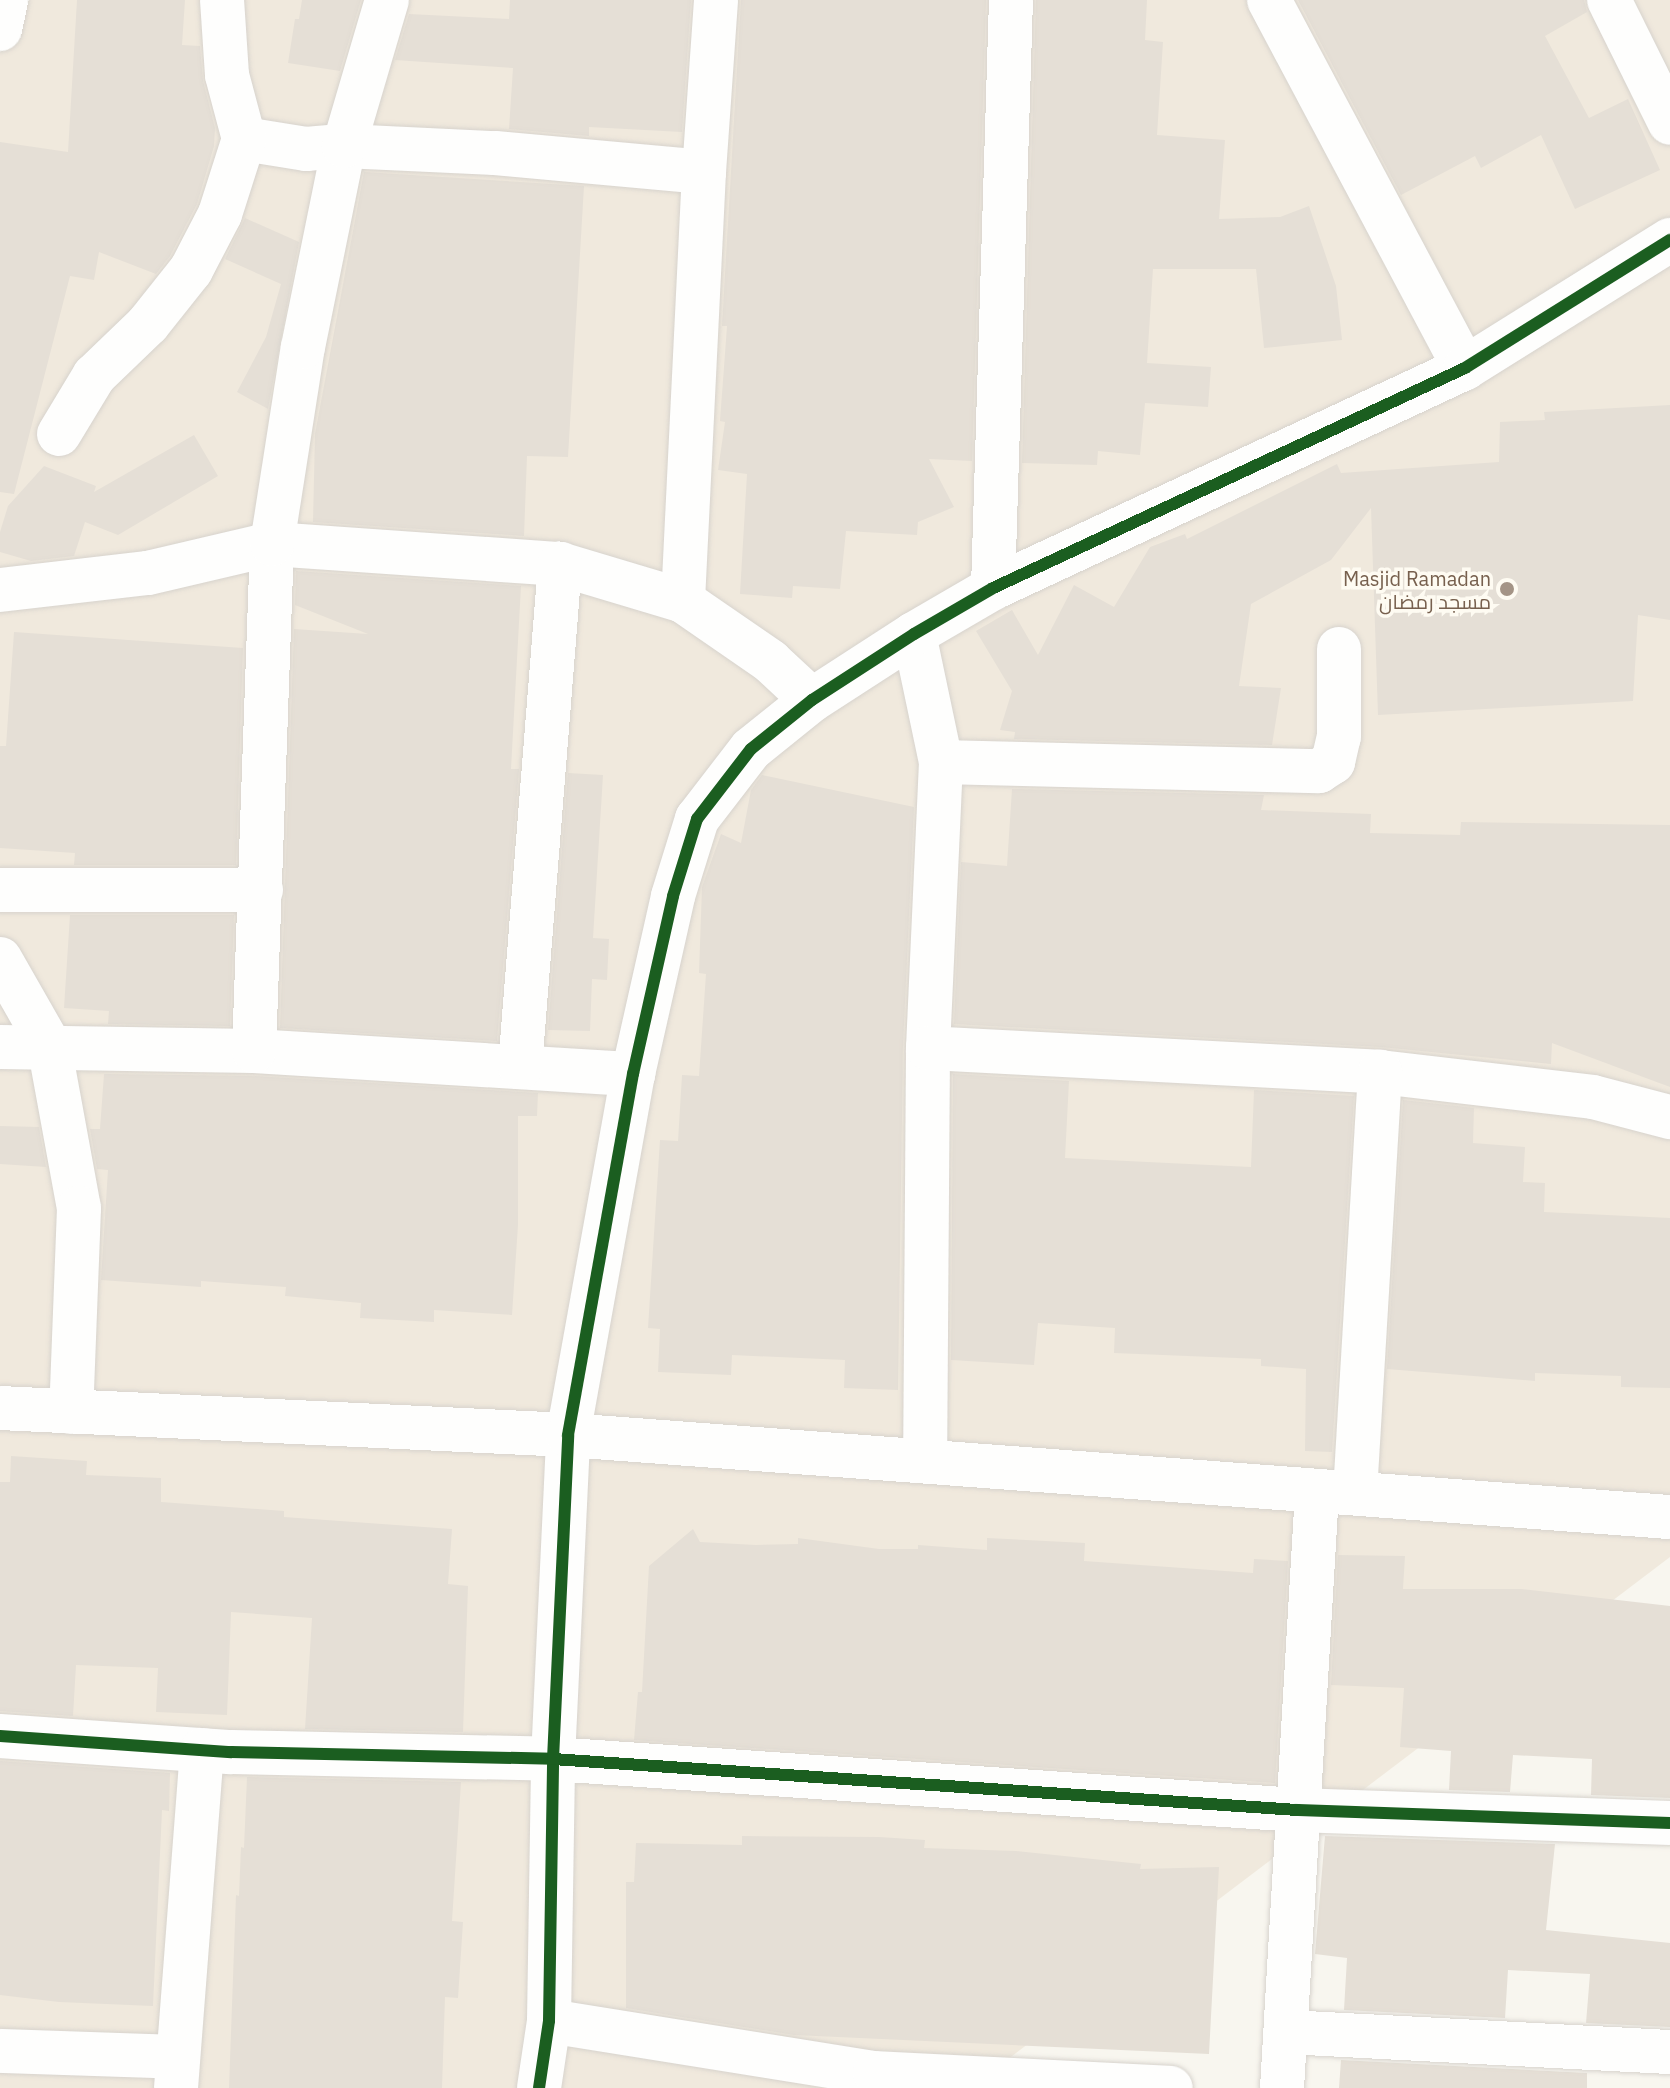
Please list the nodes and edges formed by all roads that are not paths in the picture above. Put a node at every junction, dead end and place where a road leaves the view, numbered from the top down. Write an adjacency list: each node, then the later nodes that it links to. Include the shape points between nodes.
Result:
1 (6, 0): 8 (street)
2 (222, 0): 10 (street, via 227,75)
3 (387, 0): 11 (street)
4 (716, 0): 12 (street)
5 (1011, 0): 18 (street)
6 (1269, 0): 14 (street)
7 (1609, 0): 9 (street)
8 (0, 29)
9 (1670, 123)
10 (244, 139): 11 (street, via 306,149); 15 (street, via 220,214 191,270 148,324 94,376)
11 (344, 146): 12 (street); 16 (street, via 303,347)
12 (704, 172): 20 (street)
13 (1670, 240): 14 (street)
14 (1465, 368): 18 (street)
15 (59, 434)
16 (272, 544): 17 (street); 19 (street, via 148,573); 26 (street)
17 (560, 564): 20 (street); 32 (street)
18 (993, 588): 21 (street)
19 (0, 590)
20 (683, 601): 23 (street, via 770,661)
21 (914, 634): 23 (street); 24 (street)
22 (1339, 649): 24 (street, via 1339,737 1333,762 1319,771)
23 (812, 700): 34 (street, via 751,749 697,819 673,896)
24 (941, 762): 30 (street)
25 (0, 890): 26 (street)
26 (261, 890): 31 (street)
27 (0, 959): 28 (street)
28 (49, 1045): 29 (street); 31 (street); 37 (street, via 79,1208)
29 (0, 1047)
30 (928, 1048): 33 (street); 39 (street)
31 (254, 1051): 32 (street)
32 (520, 1067): 34 (street)
33 (1380, 1072): 35 (street, via 1593,1097); 40 (street)
34 (633, 1074): 38 (street)
35 (1670, 1117)
36 (0, 1408): 37 (street)
37 (71, 1412): 38 (street)
38 (568, 1435): 39 (street); 44 (street)
39 (925, 1461): 40 (street)
40 (1336, 1492): 41 (street); 45 (street)
41 (1670, 1517)
42 (0, 1736): 43 (street)
43 (202, 1750): 44 (street); 51 (street)
44 (553, 1759): 45 (street); 47 (street)
45 (1297, 1810): 46 (street); 48 (street)
46 (1670, 1823)
47 (549, 2021): 52 (street); 53 (street)
48 (1287, 2032): 50 (street); 55 (street)
49 (0, 2051): 51 (street)
50 (1646, 2063)
51 (177, 2073)
52 (874, 2080): 54 (street)
53 (539, 2088)
54 (1171, 2088)
55 (1282, 2088)

